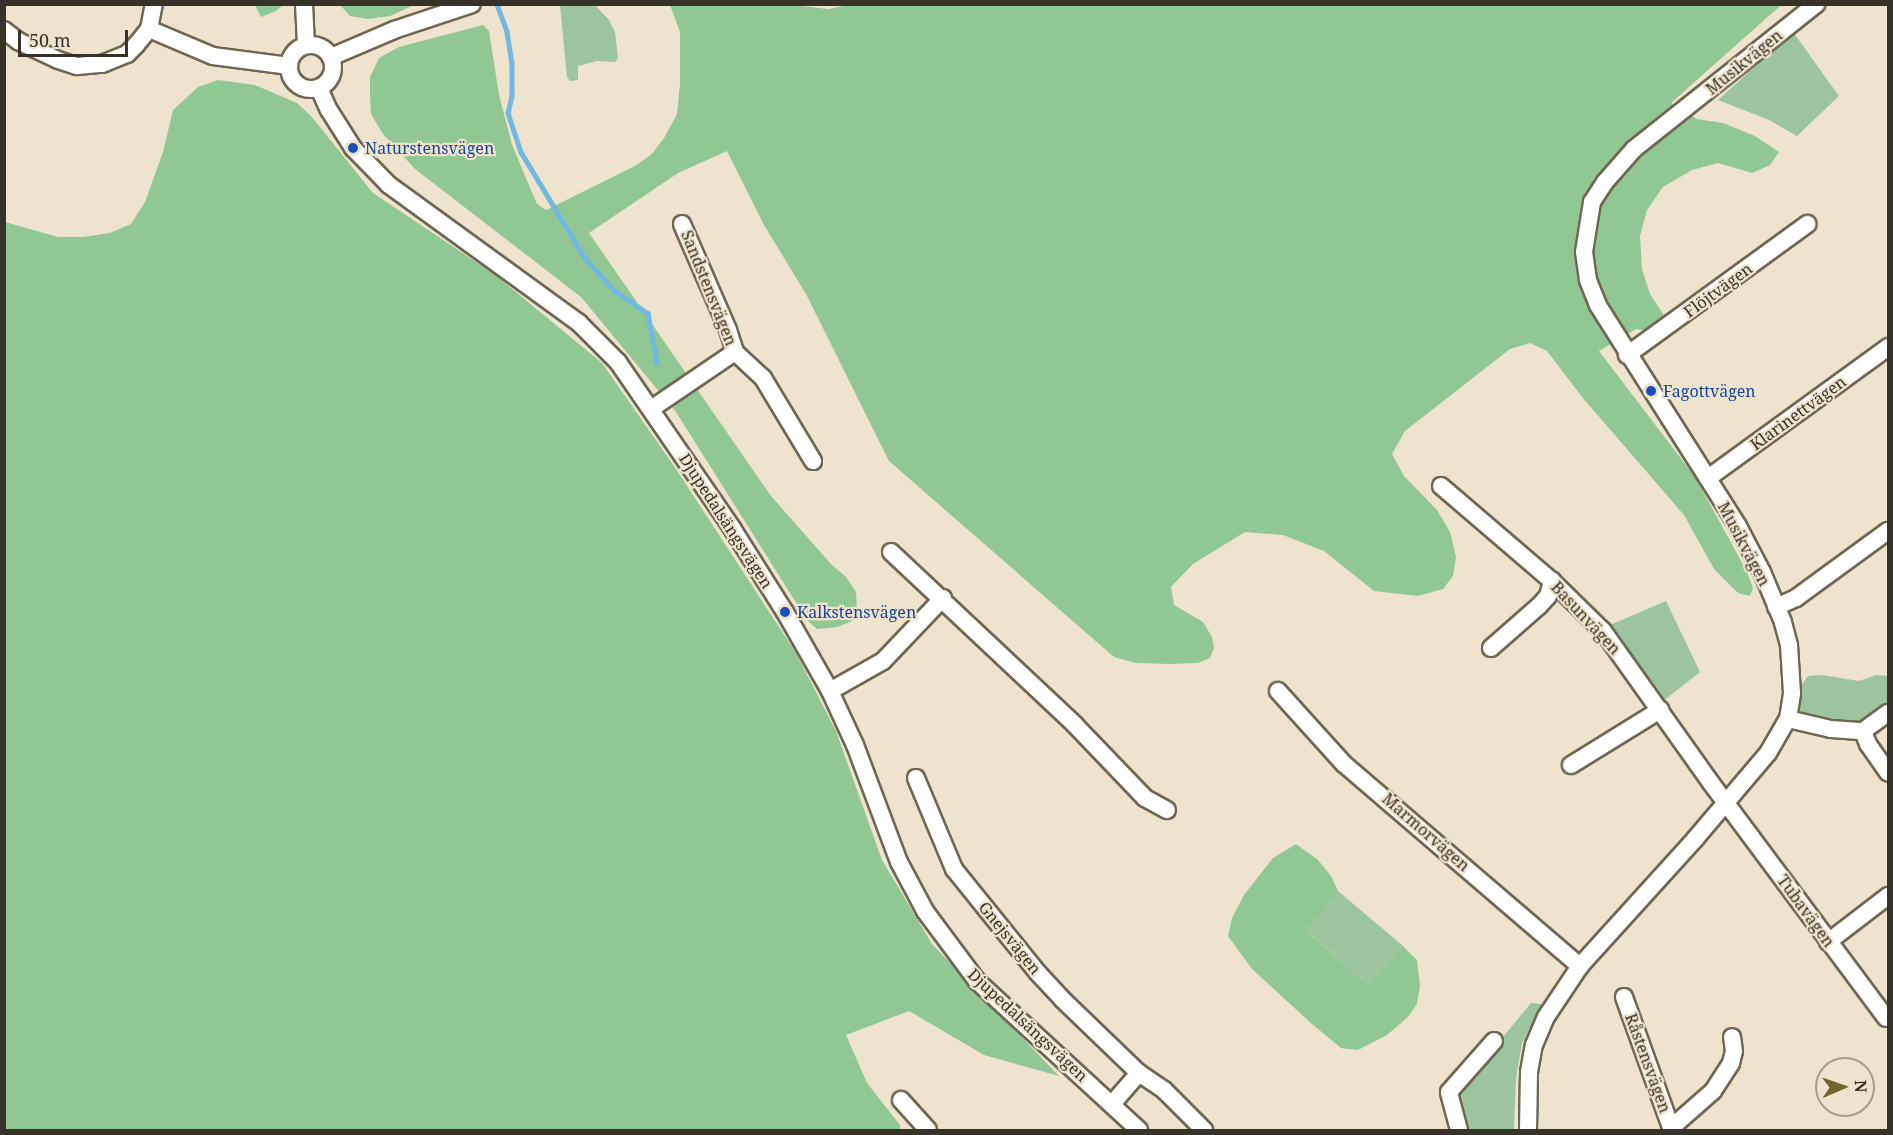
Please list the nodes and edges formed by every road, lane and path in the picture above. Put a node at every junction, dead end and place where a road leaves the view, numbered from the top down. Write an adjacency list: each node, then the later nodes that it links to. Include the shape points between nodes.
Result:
1 (154, 4): 5 (street)
2 (304, 4): 7 (street)
3 (472, 4): 8 (street)
4 (1816, 4): 15 (street, Musikvägen, via 1634,149 1592,202 1584,252 1588,280)
5 (149, 28): 6 (street, via 117,60 77,66 38,52); 9 (street, via 213,56)
6 (4, 30)
7 (306, 45): 8 (street, via 321,47); 9 (street, via 294,52)
8 (331, 57): 10 (street, via 332,75)
9 (289, 66): 10 (street, via 296,84 307,89)
10 (319, 88): 16 (street, Djupedalsängsvägen, via 335,120 363,160 389,185 579,323 618,362)
11 (682, 224): 14 (street, Sandstensvägen)
12 (1807, 224): 15 (street, Flöjtvägen)
13 (1888, 347): 18 (street, Klarinettvägen)
14 (735, 352): 16 (street, Sandstensvägen); 17 (street, Sandstensvägen, via 763,378)
15 (1628, 355): 18 (street, Musikvägen)
16 (651, 409): 26 (street, Djupedalsängsvägen, via 785,612)
17 (813, 461)
18 (1708, 478): 24 (street, Musikvägen, via 1738,526)
19 (1441, 486): 22 (street, Basunvägen)
20 (1888, 531): 24 (street, via 1797,598)
21 (891, 552): 23 (street)
22 (1552, 581): 25 (street, via 1548,596 1539,606); 28 (street, Basunvägen, via 1603,631)
23 (943, 598): 26 (street, via 883,661); 36 (street, via 1145,798)
24 (1776, 607): 30 (street, Musikvägen, via 1789,645 1792,693)
25 (1491, 648)
26 (830, 691): 46 (street, Djupedalsängsvägen, via 899,862 950,948 977,981)
27 (1278, 691): 39 (street, Marmorvägen, via 1344,764)
28 (1660, 710): 32 (street); 35 (street, Basunvägen)
29 (1888, 713): 31 (street)
30 (1788, 719): 31 (street, via 1831,729); 35 (street, Musikvägen, via 1779,737)
31 (1863, 731): 33 (street)
32 (1571, 765)
33 (1888, 774)
34 (916, 778): 44 (street, Gnejsvägen, via 954,869 1038,973)
35 (1726, 802): 38 (street, Tubavägen); 39 (street, Musikvägen)
36 (1167, 810)
37 (1888, 896): 38 (street)
38 (1828, 942): 41 (street, Tubavägen)
39 (1580, 966): 52 (street, Musikvägen, via 1546,1017 1534,1045 1529,1072)
40 (1624, 997): 47 (street, Råstensvägen)
41 (1886, 1018)
42 (1732, 1036): 47 (street, Råstensvägen, via 1731,1063 1713,1091)
43 (1494, 1041): 51 (street, via 1449,1092)
44 (1139, 1073): 46 (street); 50 (street, Gnejsvägen, via 1164,1090)
45 (901, 1100): 48 (street)
46 (1112, 1104): 49 (street, Djupedalsängsvägen)
47 (1671, 1130)
48 (928, 1131)
49 (1139, 1131)
50 (1204, 1131)
51 (1459, 1131)
52 (1528, 1131)

